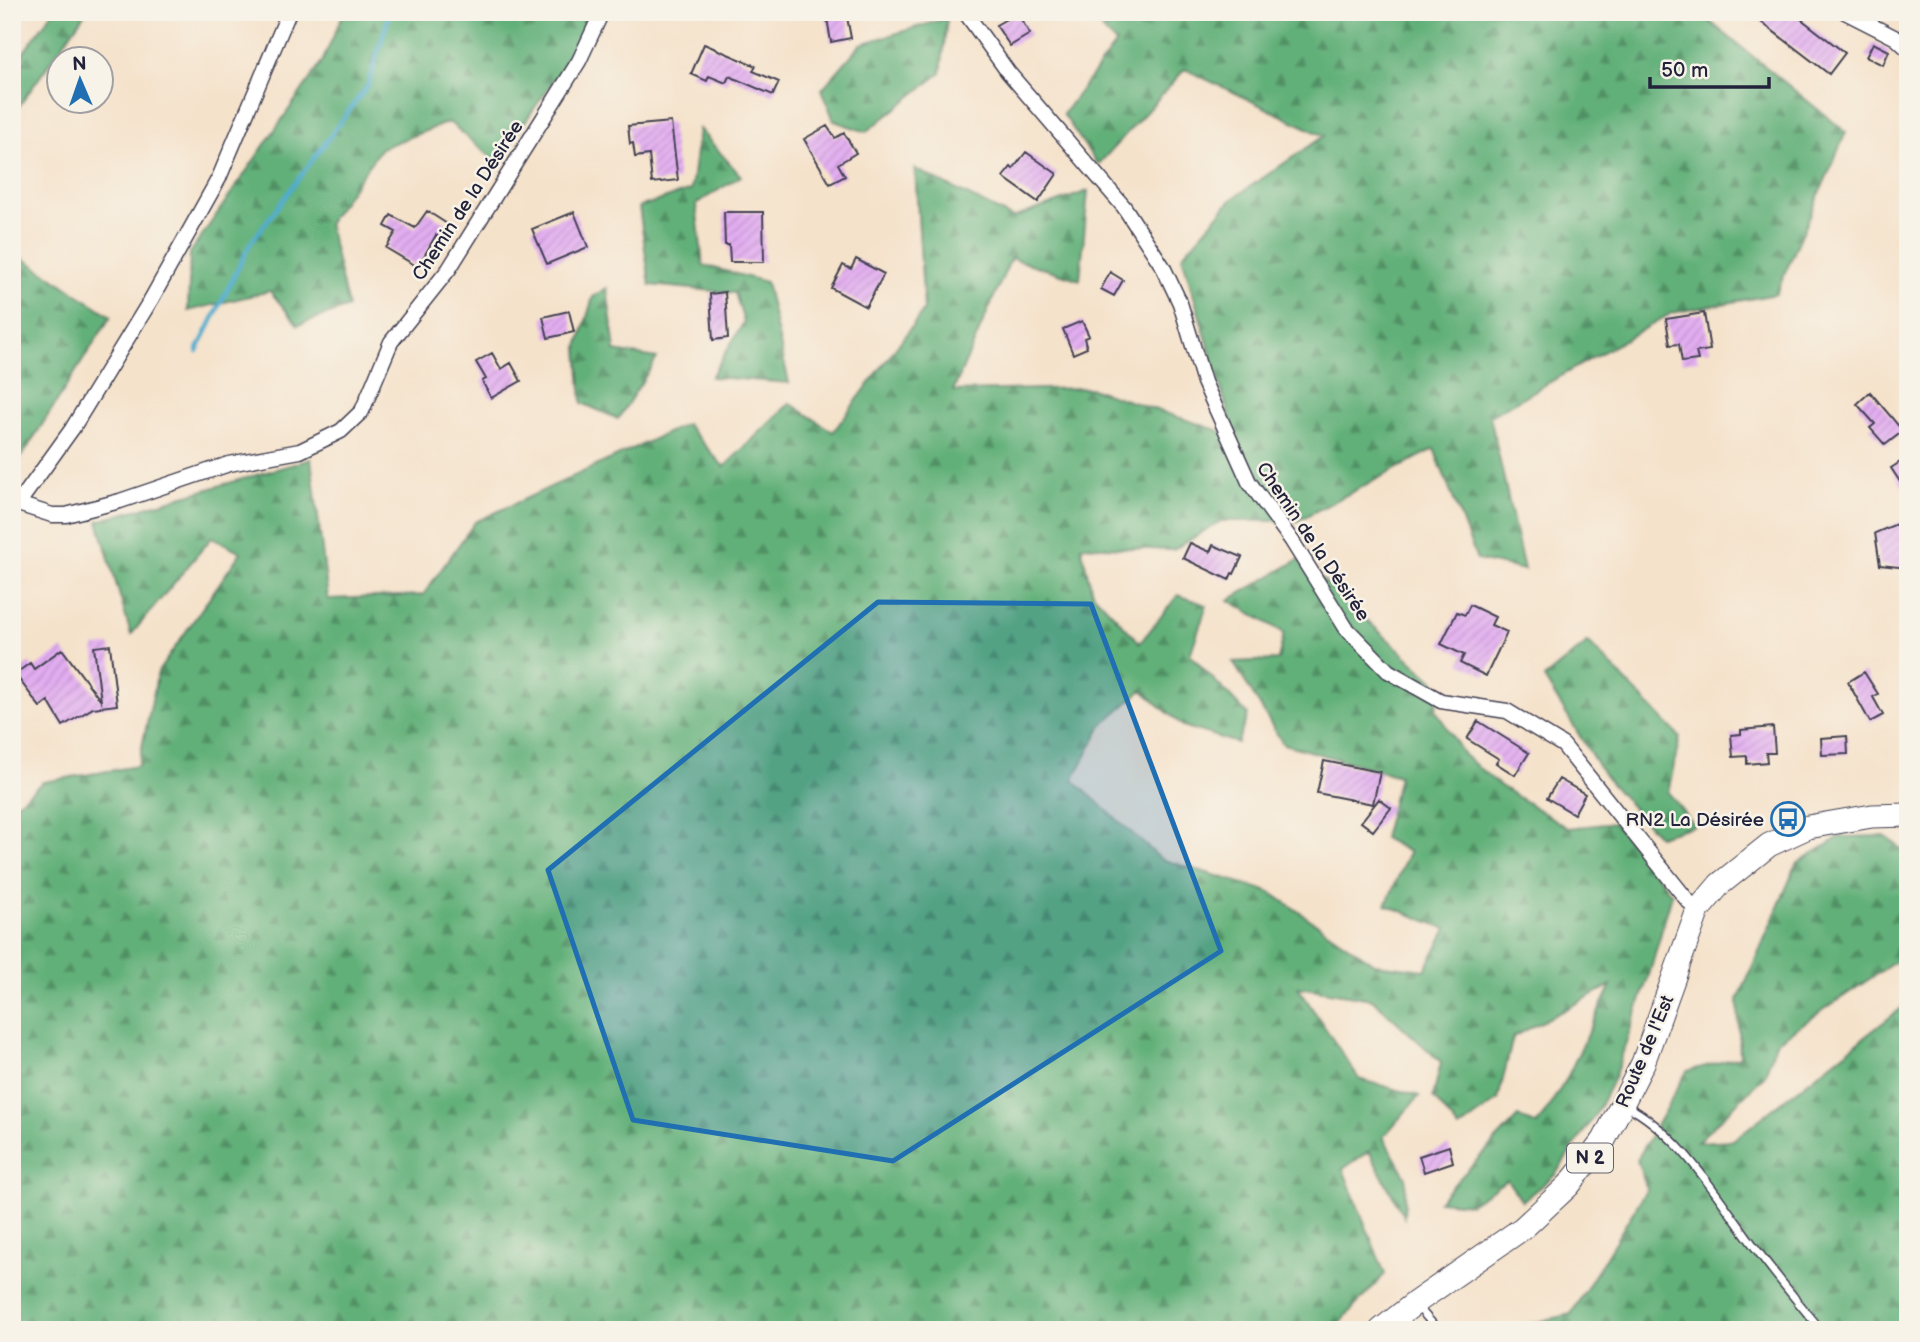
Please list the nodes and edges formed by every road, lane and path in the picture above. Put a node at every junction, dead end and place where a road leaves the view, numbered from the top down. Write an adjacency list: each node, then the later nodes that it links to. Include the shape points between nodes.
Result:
1 (289, 12): 6 (street, via 219,178 72,429)
2 (602, 12): 6 (street, Chemin de la Désirée, via 579,61 457,257 391,342 362,411 341,431 300,452 229,464 66,515)
3 (965, 12): 8 (street, Chemin de la Désirée, via 1007,72 1124,207 1163,267 1180,303 1204,382 1249,482 1346,628 1388,671 1441,701 1507,711 1563,745)
4 (1845, 12): 5 (street)
5 (1908, 49)
6 (15, 505)
7 (1908, 814): 8 (main road, Route de l'Est / N 2, via 1808,827 1769,845 1720,884)
8 (1698, 911): 9 (main road, Route de l'Est / N 2, via 1643,1063)
9 (1623, 1103): 10 (main road, Route de l'Est / N 2, via 1604,1140 1569,1185 1523,1228); 13 (lane, via 1658,1126 1699,1172)
10 (1415, 1303): 11 (main road, Route de l'Est / N 2); 12 (lane)
11 (1381, 1330)
12 (1437, 1330)
13 (1821, 1330)

